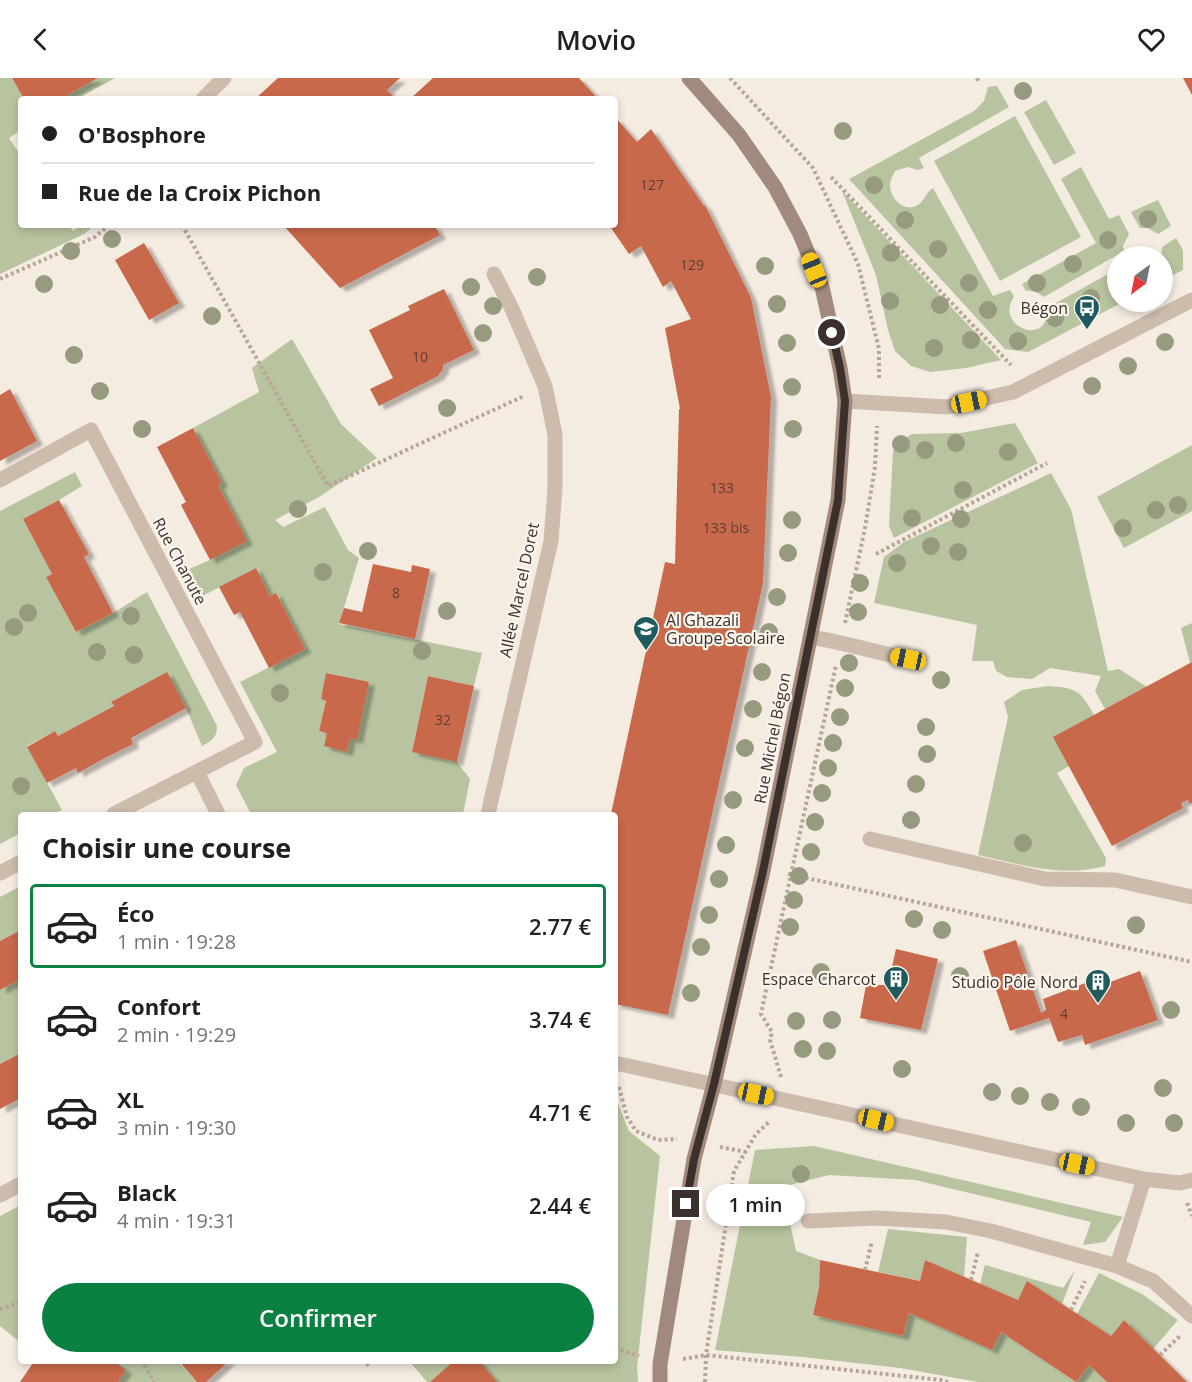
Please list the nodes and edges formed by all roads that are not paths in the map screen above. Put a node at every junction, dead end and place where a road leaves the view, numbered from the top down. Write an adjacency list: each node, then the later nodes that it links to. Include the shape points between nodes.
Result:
1 (224, 78): 3 (street)
2 (689, 78): 6 (street, Rue Michel Bégon, via 739,135 775,187 800,234 822,287)
3 (206, 96)
4 (494, 274): 13 (street, Allée Marcel Doret, via 546,386 555,435 555,488 551,541)
5 (1192, 300): 6 (street, via 1013,392 947,406)
6 (845, 401): 8 (street, Rue Michel Bégon, via 838,500)
7 (0, 480): 10 (street, Rue Chanute, via 91,430 255,742)
8 (810, 637): 9 (street); 19 (street, Rue Michel Bégon, via 763,871)
9 (908, 659)
10 (197, 772): 11 (street); 12 (street)
11 (118, 812)
12 (217, 812)
13 (488, 812)
14 (870, 839): 17 (street, via 1045,879 1115,880)
15 (18, 864): 16 (street)
16 (0, 873)
17 (1192, 897)
18 (618, 1064): 19 (street)
19 (714, 1084): 20 (street); 27 (street, Rue Michel Bégon, via 694,1159)
20 (1143, 1179): 21 (street, via 1180,1183); 25 (street)
21 (1192, 1180)
22 (18, 1186): 23 (street)
23 (0, 1195)
24 (808, 1221): 25 (street, via 877,1218 946,1222)
25 (1117, 1266): 26 (street, via 1153,1281)
26 (1192, 1316)
27 (660, 1382)

